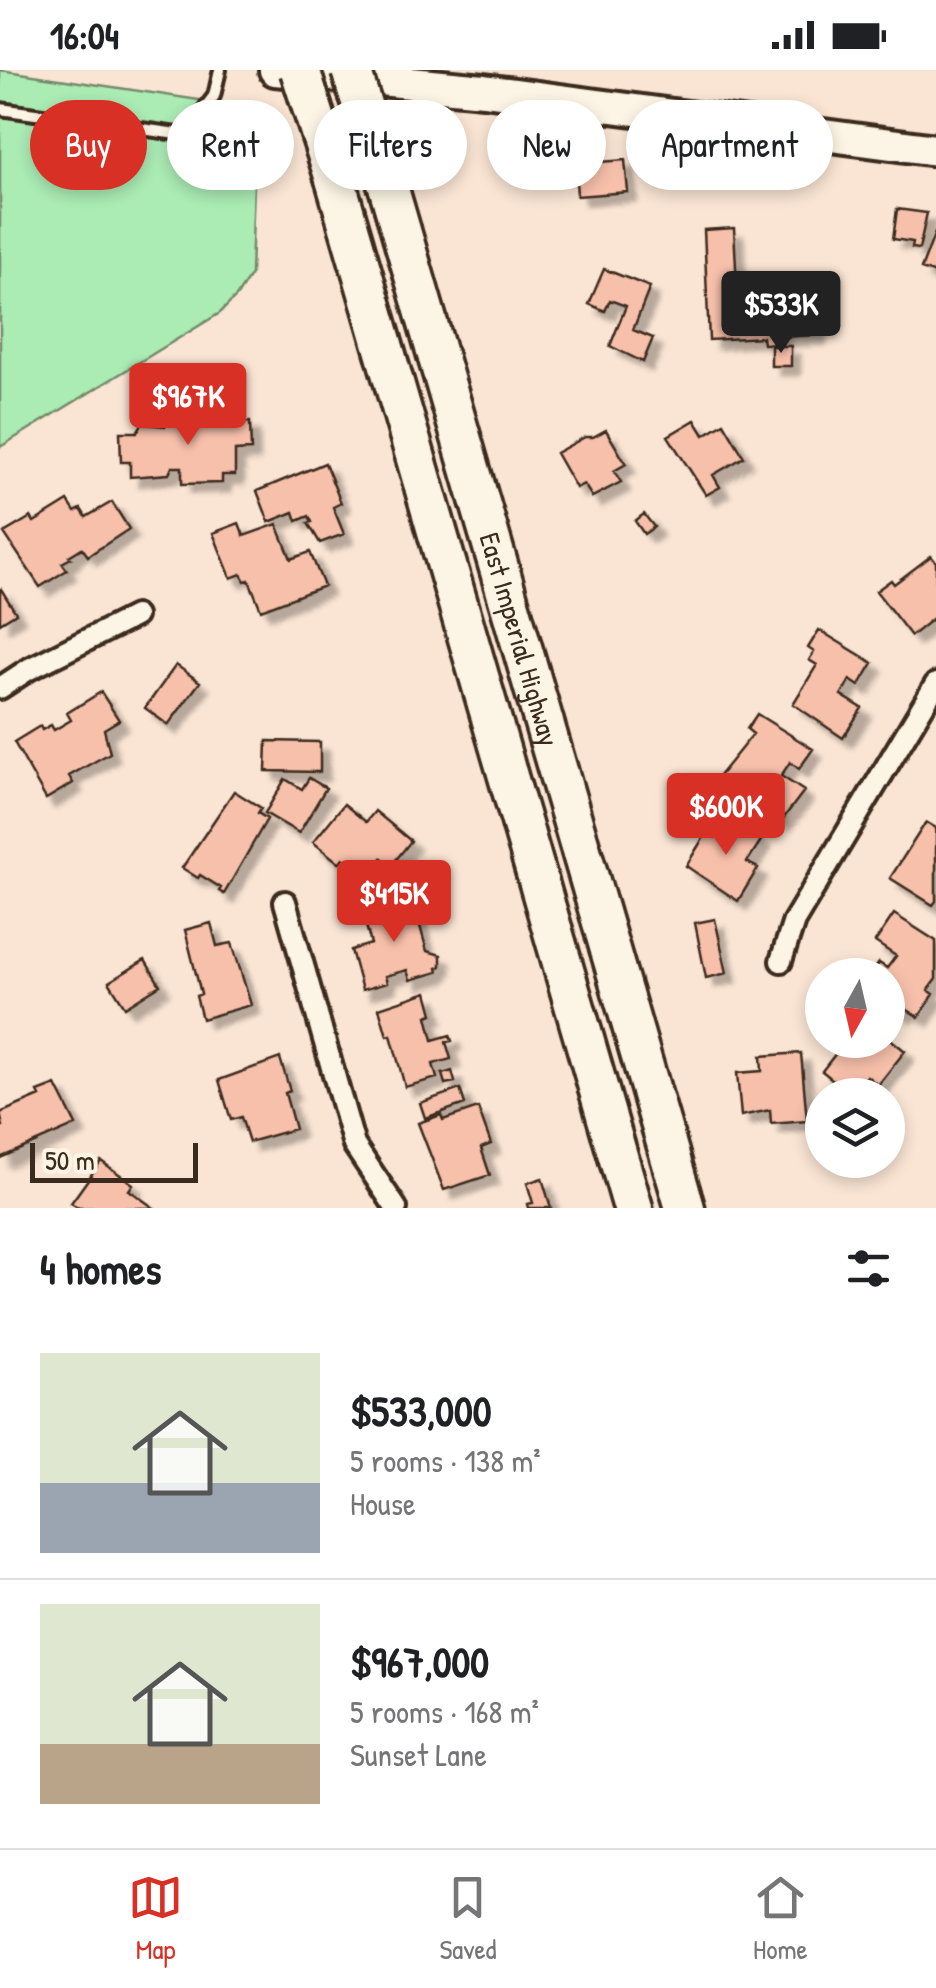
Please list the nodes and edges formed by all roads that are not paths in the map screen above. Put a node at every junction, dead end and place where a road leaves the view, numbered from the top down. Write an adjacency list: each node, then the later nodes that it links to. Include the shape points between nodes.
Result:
1 (220, 70): 6 (lane, via 214,96 184,135)
2 (275, 70): 5 (street)
3 (300, 70): 14 (highway, East Imperial Highway, bridge)
4 (352, 70): 15 (highway, East Imperial Highway, bridge)
5 (481, 80): 7 (street)
6 (0, 109)
7 (936, 150)
8 (135, 616): 10 (street)
9 (936, 684): 12 (street, via 794,921)
10 (0, 688)
11 (284, 902): 13 (street, via 354,1145)
12 (781, 961)
13 (396, 1208)
14 (634, 1208)
15 (685, 1208)

